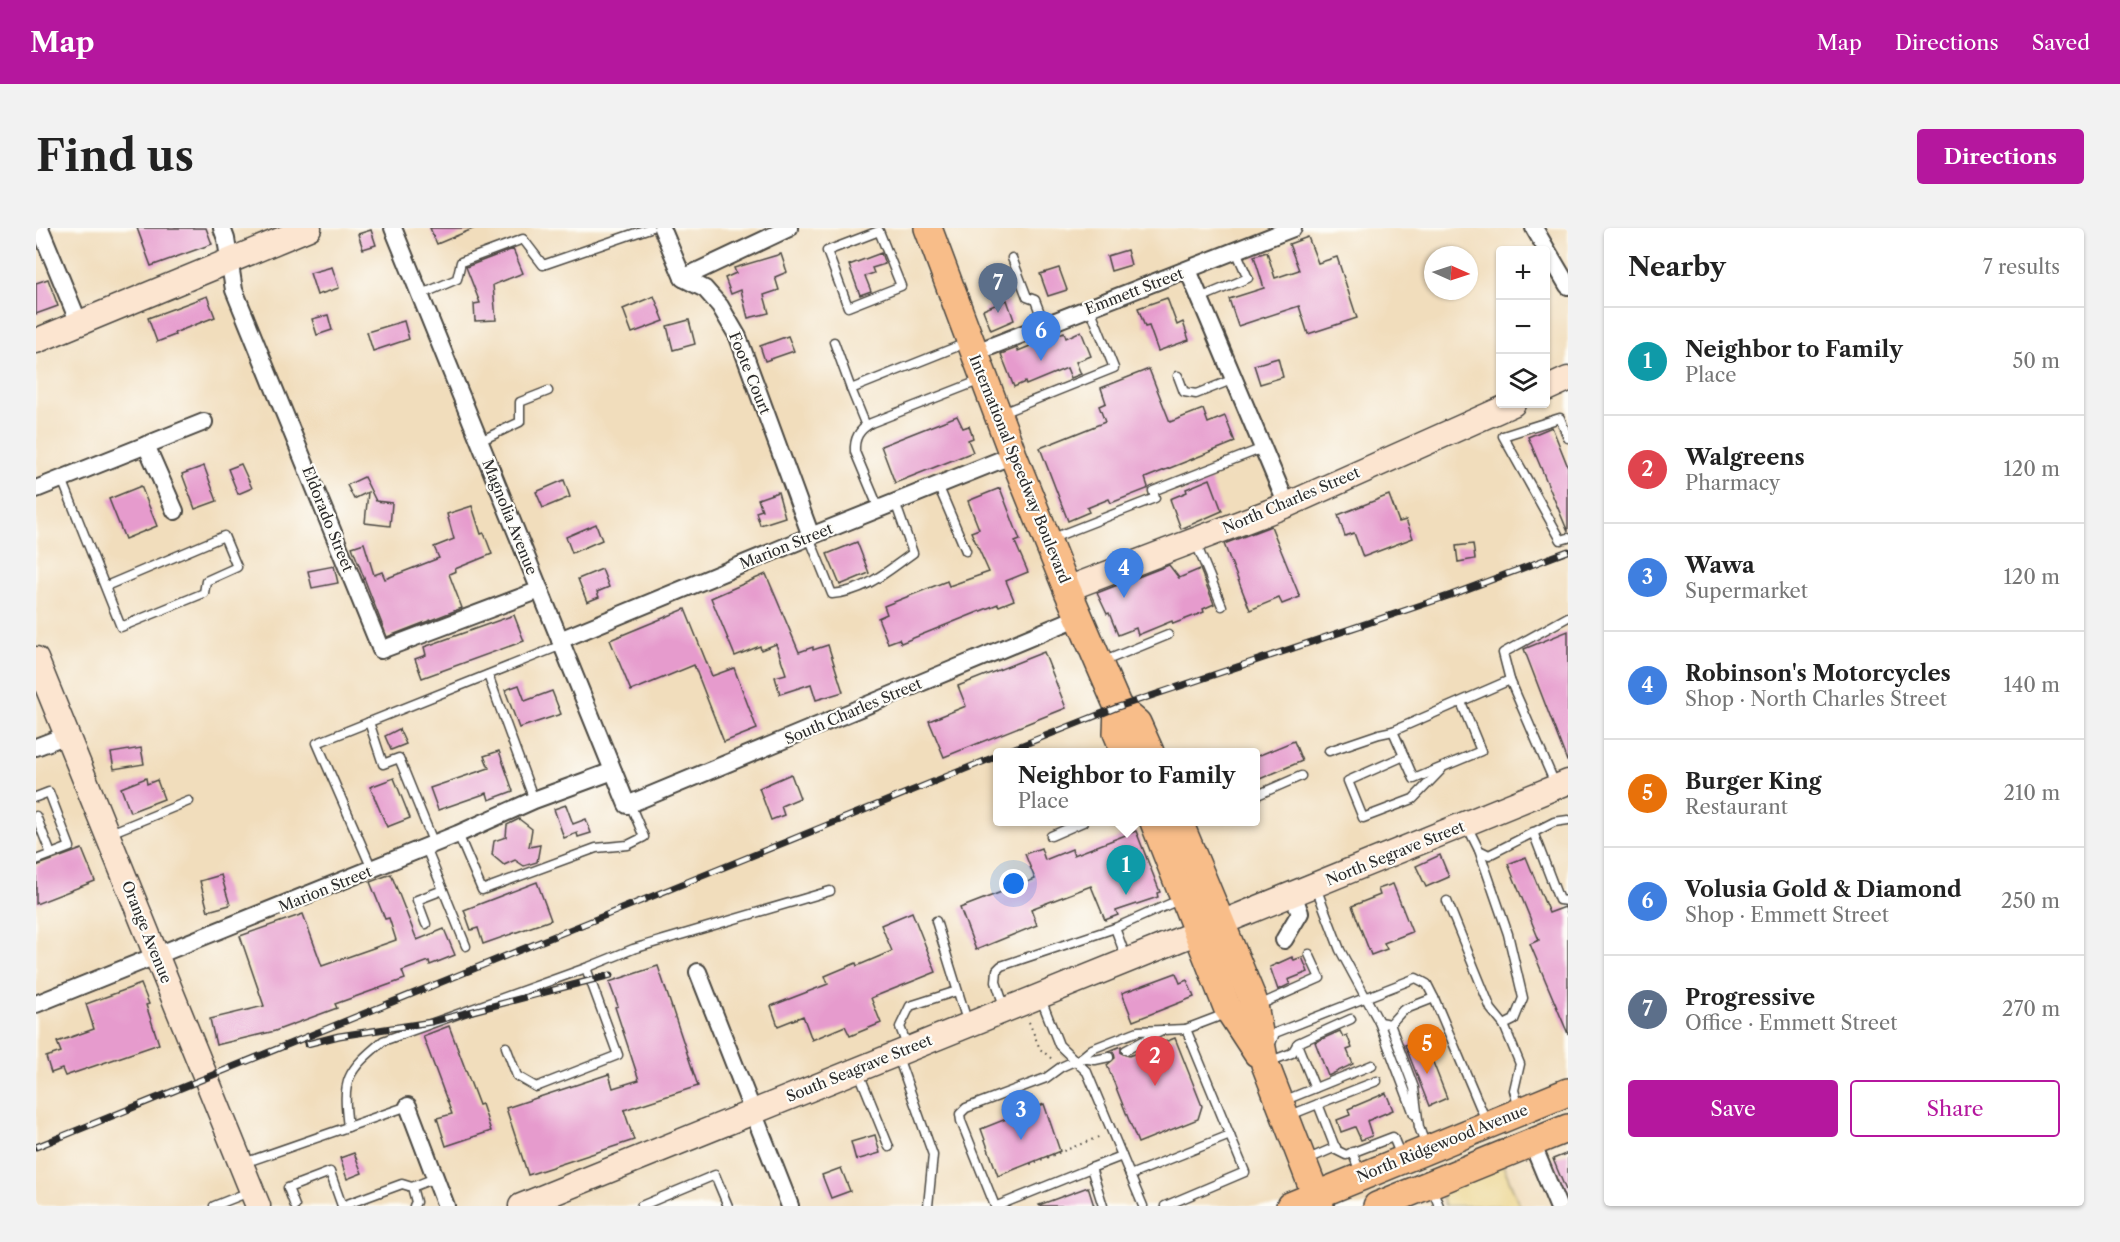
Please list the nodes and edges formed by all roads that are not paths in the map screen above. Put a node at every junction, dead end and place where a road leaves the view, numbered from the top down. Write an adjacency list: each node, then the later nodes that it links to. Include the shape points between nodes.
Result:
1 (40, 228): 21 (street)
2 (222, 228): 14 (street, Eldorado Street)
3 (309, 228): 14 (street)
4 (393, 228): 18 (street, Magnolia Avenue)
5 (650, 228): 18 (lane, via 543,265 523,239 461,262 457,279)
6 (662, 228): 16 (street)
7 (928, 228): 25 (main road, International Speedway Boulevard)
8 (1293, 228): 12 (street, Emmett Street)
9 (786, 229): 16 (street)
10 (1540, 230): 17 (street)
11 (866, 232): 11 (lane, via 827,251 848,307 901,286 879,231)
12 (1236, 251): 15 (street, Emmett Street); 19 (lane, via 1248,278)
13 (1012, 258): 22 (lane, via 1027,297 1035,300)
14 (229, 261): 21 (street); 57 (street, Eldorado Street, via 234,291 381,651)
15 (1188, 270): 19 (street); 20 (street, Emmett Street)
16 (683, 278): 50 (street, Foote Court, via 705,289 738,337)
17 (1568, 286)
18 (420, 295): 39 (street, Magnolia Avenue)
19 (1200, 298): 28 (street)
20 (1090, 308): 22 (street, Emmett Street); 34 (lane, via 1114,368)
21 (79, 323): 23 (street)
22 (1045, 326): 25 (street, Emmett Street)
23 (36, 341)
24 (834, 342): 31 (lane)
25 (972, 347): 27 (main road, International Speedway Boulevard); 31 (lane)
26 (1178, 376): 28 (lane, via 1184,392 1196,394)
27 (984, 379): 34 (main road, International Speedway Boulevard); 37 (lane)
28 (1234, 379): 41 (street)
29 (1568, 379): 30 (street)
30 (1550, 387)
31 (851, 389): 37 (lane)
32 (548, 392): 39 (lane, via 520,402 520,422)
33 (1504, 408): 47 (street, North Charles Street)
34 (998, 415): 42 (main road, International Speedway Boulevard)
35 (1564, 416): 38 (lane); 51 (lane, via 1503,436 1561,540)
36 (204, 422): 40 (street)
37 (866, 426): 48 (lane, via 854,442 855,452)
38 (1568, 438)
39 (480, 441): 57 (street, Magnolia Avenue)
40 (146, 445): 43 (street); 49 (street)
41 (1263, 448): 47 (street); 52 (lane, via 1153,491 1155,498)
42 (1013, 455): 44 (street, Marion Street); 52 (main road, International Speedway Boulevard)
43 (62, 479): 45 (street); 55 (lane)
44 (938, 485): 46 (street, Marion Street); 54 (lane)
45 (36, 489)
46 (896, 502): 48 (street, Marion Street); 50 (lane, via 913,552 870,584 832,594)
47 (1287, 505): 53 (street, North Charles Street)
48 (879, 509): 50 (street, Marion Street)
49 (175, 511)
50 (810, 536): 62 (street, Marion Street)
51 (1568, 538)
52 (1047, 540): 56 (main road, International Speedway Boulevard)
53 (1195, 540): 56 (street, North Charles Street); 58 (lane)
54 (966, 551)
55 (106, 586): 55 (lane, via 121,627 204,593 206,581 237,567 224,536)
56 (1067, 589): 59 (main road, International Speedway Boulevard)
57 (540, 590): 62 (street, Magnolia Avenue)
58 (1222, 606)
59 (1079, 617): 64 (main road, International Speedway Boulevard); 85 (street, South Charles Street)
60 (1568, 617): 66 (lane, via 1503,653)
61 (1168, 635): 64 (lane)
62 (561, 642): 65 (lane); 78 (street, Magnolia Avenue)
63 (36, 659): 71 (street, Orange Avenue)
64 (1099, 663): 68 (main road, International Speedway Boulevard)
65 (488, 675): 69 (lane); 83 (lane)
66 (1510, 680): 67 (lane); 80 (lane)
67 (1461, 702): 70 (lane); 77 (lane, via 1480,751)
68 (1118, 707): 73 (main road, International Speedway Boulevard, via 1117,733); 74 (main road, International Speedway Boulevard, via 1137,723)
69 (369, 722): 96 (lane, via 383,764 399,758); 100 (lane, via 317,743)
70 (1394, 731): 75 (lane); 76 (lane)
71 (67, 735): 72 (street); 93 (street, Orange Avenue)
72 (36, 747)
73 (1123, 748)
74 (1148, 748)
75 (1329, 751)
76 (1404, 756): 77 (lane, via 1414,779); 77 (lane, via 1348,781 1363,818 1413,799)
77 (1446, 765)
78 (613, 771): 83 (street, Marion Street); 85 (street, Magnolia Avenue)
79 (1301, 776): 81 (lane)
80 (1562, 784): 88 (street, North Segrave Street)
81 (1260, 794)
82 (36, 797): 98 (lane, via 49,792 70,847)
83 (534, 800): 94 (street, Marion Street)
84 (189, 801): 93 (lane)
85 (628, 805): 94 (lane, via 645,837 628,845 596,848 482,890)
86 (36, 816): 98 (lane)
87 (1568, 819): 92 (lane)
88 (1466, 824): 97 (lane); 101 (street, North Segrave Street)
89 (1074, 826): 95 (lane)
90 (1156, 826): 105 (main road)
91 (1180, 826): 110 (main road)
92 (1533, 832): 97 (lane, via 1489,855); 107 (lane, via 1558,900)
93 (107, 834): 115 (street, Orange Avenue)
94 (458, 834): 96 (street, Marion Street)
95 (1051, 836)
96 (430, 846): 100 (street, Marion Street); 102 (lane)
97 (1479, 850): 130 (lane, via 1508,934 1523,998 1514,1020)
98 (51, 854): 99 (lane)
99 (36, 860)
100 (372, 869): 115 (street, Marion Street)
101 (1315, 885): 104 (street, North Segrave Street); 121 (lane, via 1340,950)
102 (443, 890): 109 (lane, via 417,900); 113 (lane)
103 (830, 891): 117 (lane, via 633,949)
104 (1293, 894): 110 (street, North Segrave Street); 112 (street, via 1300,913)
105 (1185, 898): 110 (main road); 111 (lane)
106 (1447, 901): 130 (lane, via 1491,1009)
107 (1568, 901)
108 (936, 921): 119 (lane)
109 (426, 924)
110 (1210, 927): 116 (street, South Seagrave Street); 125 (main road)
111 (1115, 928): 116 (lane); 124 (lane, via 1001,966 996,982)
112 (1284, 940)
113 (466, 946)
114 (1309, 954): 125 (lane, via 1320,978)
115 (157, 957): 123 (street, Marion Street); 160 (street, Orange Avenue)
116 (1127, 960): 120 (street, South Seagrave Street)
117 (586, 968): 134 (lane, via 618,1055 536,1087 517,1076); 151 (lane, via 383,1041 351,1072 344,1097)
118 (698, 972): 148 (street)
119 (957, 991): 128 (lane); 136 (lane, via 910,1006 900,1027)
120 (1040, 995): 124 (street, South Seagrave Street); 138 (lane, via 1059,1045)
121 (1366, 997): 122 (lane, via 1416,978 1427,984); 127 (lane); 139 (lane, via 1275,1033)
122 (1434, 998): 129 (lane, via 1403,1010); 150 (lane)
123 (36, 1004)
124 (1016, 1012): 128 (street, South Seagrave Street)
125 (1247, 1014): 131 (lane); 139 (main road)
126 (1351, 1019): 133 (lane)
127 (1379, 1022): 129 (lane); 155 (lane)
128 (968, 1024): 136 (street, South Seagrave Street)
129 (1390, 1024): 155 (lane, via 1414,1089)
130 (1504, 1025): 149 (lane, via 1520,1064 1514,1090)
131 (1186, 1029): 132 (lane); 153 (lane)
132 (1166, 1030): 135 (lane); 138 (lane, via 1138,1031 1092,1049)
133 (1297, 1044): 139 (lane, via 1292,1053); 143 (lane)
134 (506, 1047)
135 (1126, 1050)
136 (902, 1051): 141 (street, South Seagrave Street); 179 (lane, via 933,1155)
137 (1110, 1058): 138 (lane)
138 (1078, 1060): 158 (lane, via 1087,1072); 180 (lane, via 1046,1078 966,1108 960,1114)
139 (1264, 1064): 147 (main road)
140 (1372, 1065): 143 (lane)
141 (857, 1069): 148 (street, South Seagrave Street); 156 (lane)
142 (1377, 1081): 145 (lane)
143 (1315, 1088): 147 (lane)
144 (1568, 1092): 149 (main road, North Ridgewood Avenue)
145 (1318, 1104): 147 (lane); 157 (lane)
146 (408, 1106): 151 (lane); 164 (street)
147 (1282, 1110): 159 (main road)
148 (753, 1112): 175 (street, South Seagrave Street); 178 (street)
149 (1520, 1112): 150 (main road, North Ridgewood Avenue)
150 (1488, 1124): 155 (main road, North Ridgewood Avenue)
151 (348, 1127): 160 (lane)
152 (1568, 1128): 154 (main road)
153 (1230, 1135): 163 (lane); 183 (lane, via 1245,1172)
154 (1532, 1143): 166 (main road); 186 (street)
155 (1416, 1146): 161 (main road, North Ridgewood Avenue)
156 (889, 1147)
157 (1336, 1148): 159 (lane); 161 (lane)
158 (1118, 1158): 162 (lane); 163 (lane)
159 (1303, 1161): 169 (main road)
160 (241, 1164): 167 (street, Orange Avenue)
161 (1357, 1164): 169 (main road, North Ridgewood Avenue)
162 (1091, 1168): 180 (lane); 181 (lane)
163 (1130, 1175): 182 (lane)
164 (435, 1178): 165 (lane); 174 (street)
165 (412, 1187): 172 (lane, via 402,1184); 173 (lane)
166 (1435, 1195): 168 (main road)
167 (255, 1199): 170 (lane)
168 (1408, 1200): 185 (main road)
169 (1318, 1201): 184 (main road, North Ridgewood Avenue)
170 (213, 1206)
171 (295, 1206): 172 (lane, via 288,1188 330,1172)
172 (342, 1206)
173 (414, 1206)
174 (446, 1206)
175 (521, 1206)
176 (641, 1206): 177 (lane, via 715,1175)
177 (728, 1206)
178 (790, 1206)
179 (928, 1206)
180 (996, 1206)
181 (1104, 1206)
182 (1143, 1206)
183 (1164, 1206)
184 (1290, 1206)
185 (1377, 1206)
186 (1558, 1206)

